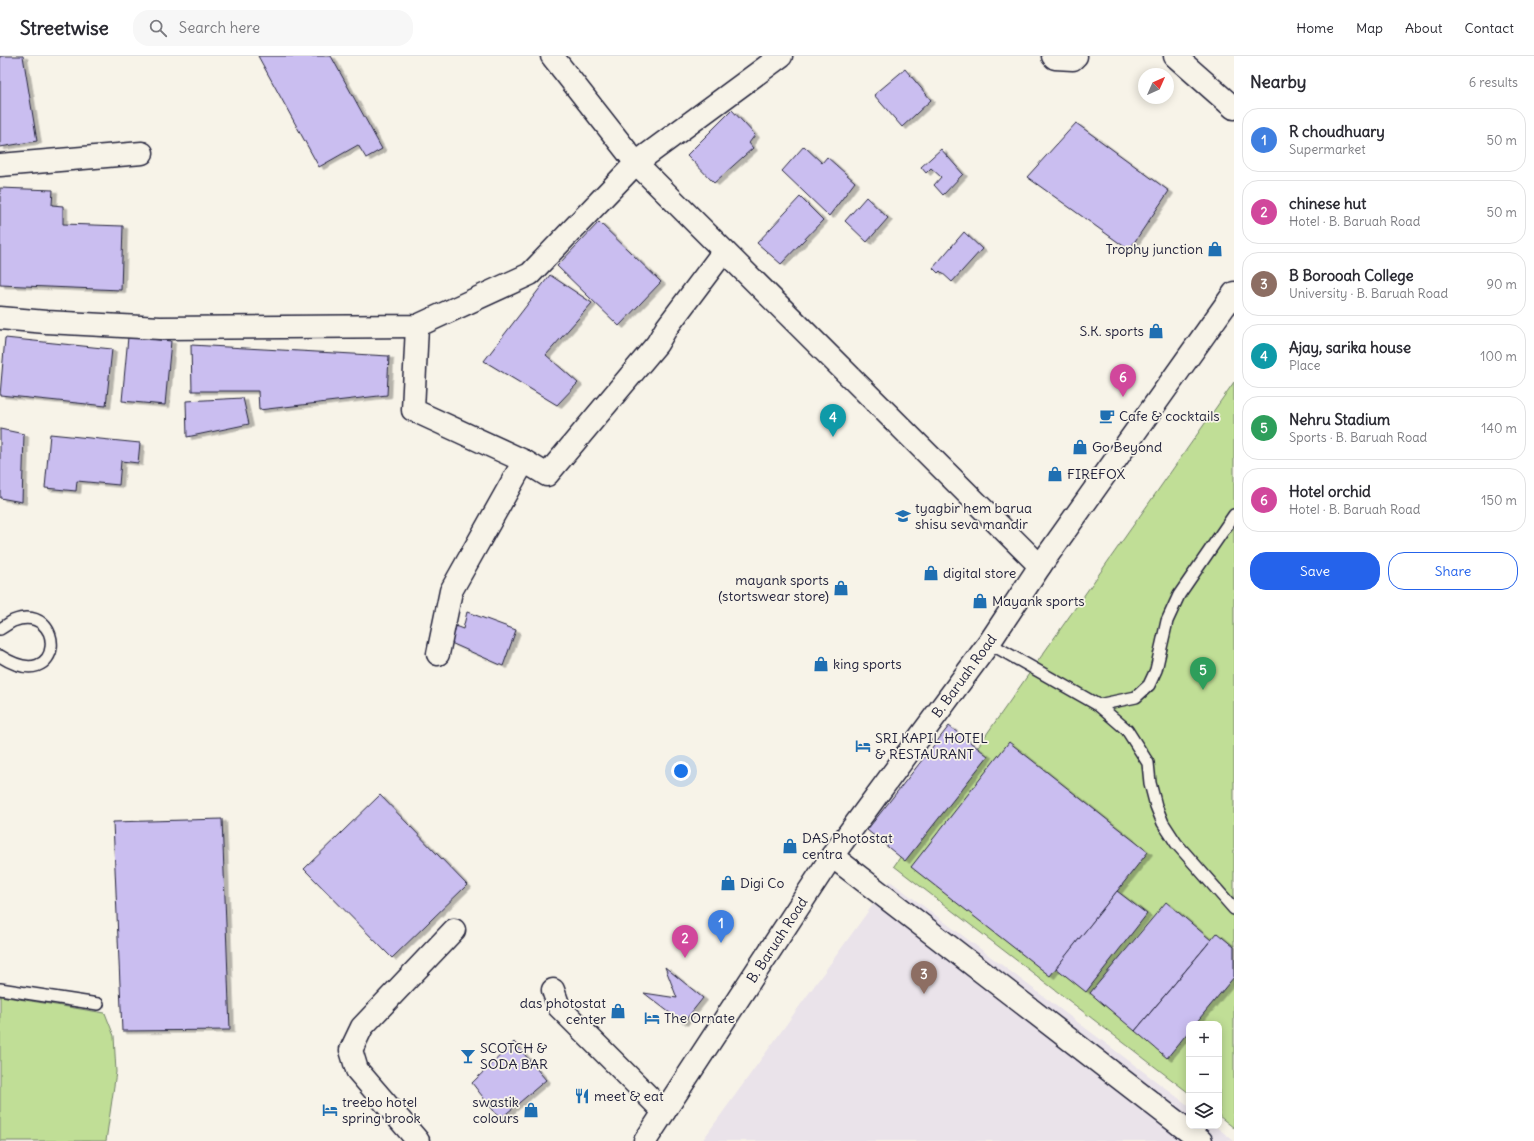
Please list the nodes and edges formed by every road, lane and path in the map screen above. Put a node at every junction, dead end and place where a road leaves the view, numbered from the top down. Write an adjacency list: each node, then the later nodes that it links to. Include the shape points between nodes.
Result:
1 (552, 56): 8 (street)
2 (781, 56): 8 (street)
3 (1053, 56): 4 (street, via 1073,59)
4 (1076, 56)
5 (1175, 56): 6 (street)
6 (1234, 108)
7 (142, 153): 9 (street)
8 (636, 163): 10 (street); 13 (street, via 530,274)
9 (0, 165)
10 (724, 251): 14 (street, via 657,344 547,475); 16 (street)
11 (1234, 293): 16 (street, B. Baruah Road)
12 (0, 318): 13 (street, via 160,328)
13 (418, 326): 14 (street, via 414,410)
14 (524, 461): 19 (street, via 451,591)
15 (1234, 515): 21 (lane, via 1179,595 1167,621 1156,670 1148,685 1136,697)
16 (1040, 566): 18 (street, B. Baruah Road)
17 (0, 630): 20 (lane, via 12,622 33,619 44,624 50,634 52,648 49,656 41,664 31,668 22,667)
18 (989, 644): 21 (lane); 22 (street, B. Baruah Road)
19 (438, 654)
20 (0, 656)
21 (1098, 705): 23 (lane, via 1127,730 1148,763 1156,806 1176,843)
22 (832, 856): 28 (street, B. Baruah Road); 31 (street)
23 (1234, 909)
24 (454, 930): 29 (street, via 362,1027 351,1050 357,1070)
25 (0, 989): 27 (lane)
26 (553, 990): 28 (street, via 559,1007)
27 (98, 1004)
28 (664, 1112): 30 (street, B. Baruah Road)
29 (418, 1141)
30 (645, 1141)
31 (1201, 1141)

